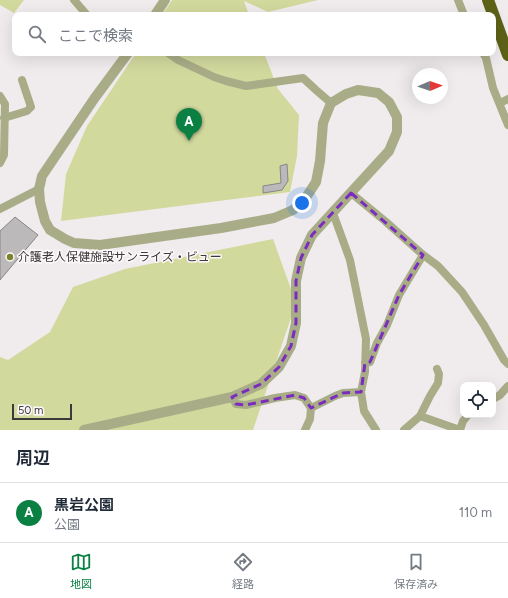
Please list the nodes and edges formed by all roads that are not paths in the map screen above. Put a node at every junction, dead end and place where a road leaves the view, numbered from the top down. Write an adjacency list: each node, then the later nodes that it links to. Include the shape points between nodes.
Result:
1 (74, 0): 5 (street)
2 (165, 0): 6 (street)
3 (458, 0): 7 (street)
4 (488, 0): 8 (highway)
5 (84, 12)
6 (157, 12)
7 (463, 12)
8 (492, 12)
9 (496, 22): 10 (highway)
10 (508, 55)
11 (124, 56): 22 (street, via 42,176)
12 (172, 56): 17 (street, via 214,77 246,86 303,78)
13 (485, 56): 18 (street, via 493,88)
14 (22, 80): 19 (street, via 31,107 27,111)
15 (0, 96): 19 (street, via 5,104)
16 (508, 99): 18 (street)
17 (331, 103): 22 (street, via 323,123 316,182 294,210 274,218 100,245 74,243 50,230 45,221); 23 (street, via 358,90 378,93 389,102 397,117 397,132 389,151)
18 (500, 103): 20 (street)
19 (4, 118): 21 (street, via 4,155)
20 (508, 125)
21 (0, 163)
22 (39, 189): 24 (street)
23 (351, 193): 25 (street); 26 (street)
24 (0, 209)
25 (333, 213): 27 (street, via 350,260 366,339); 32 (street, via 312,236 301,258 296,281 296,323 291,346 279,368 261,384)
26 (423, 255): 27 (street, via 398,295 370,362); 28 (street, via 438,266 462,292)
27 (365, 363): 31 (street)
28 (508, 364)
29 (438, 369): 35 (street, via 438,383)
30 (508, 386): 33 (street)
31 (361, 392): 34 (street, via 343,393); 39 (street, via 364,411)
32 (232, 396): 34 (street, via 236,404 246,405 295,395 304,398); 37 (street)
33 (496, 397)
34 (311, 408): 38 (street)
35 (420, 416): 40 (street); 41 (street)
36 (466, 418): 41 (street)
37 (84, 430)
38 (305, 430)
39 (376, 430)
40 (404, 430)
41 (460, 430)

